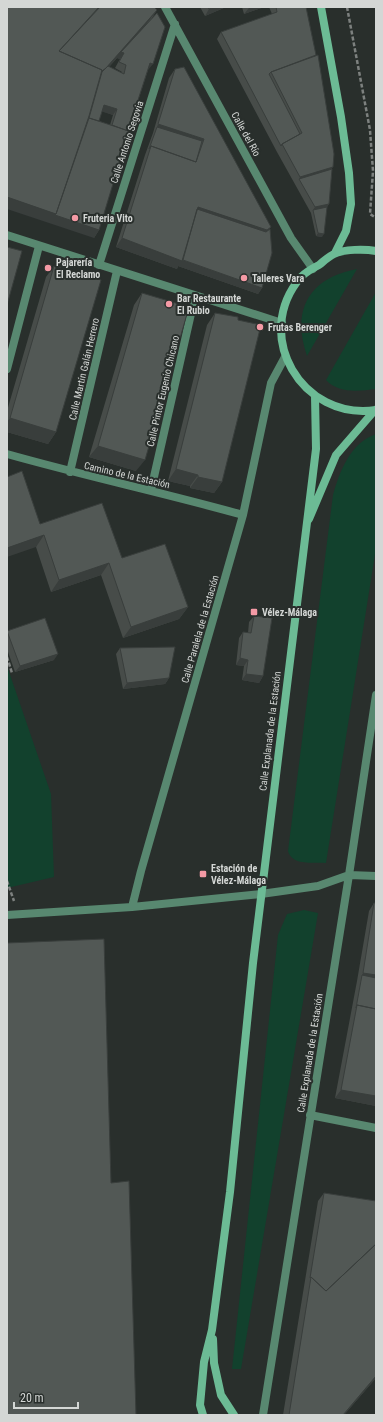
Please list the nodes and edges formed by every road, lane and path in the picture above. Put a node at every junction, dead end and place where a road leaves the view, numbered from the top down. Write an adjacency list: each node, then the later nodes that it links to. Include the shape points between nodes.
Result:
1 (165, 7): 4 (street, Calle del Río)
2 (321, 7): 9 (street, via 341,117 351,204 346,231)
3 (346, 7): 5 (path, via 370,130 373,171 370,214)
4 (175, 24): 10 (street, Calle Antonio Segovia); 11 (street, Calle del Río, via 291,238)
5 (376, 218)
6 (7, 235): 7 (street)
7 (39, 246): 10 (street); 16 (street)
8 (376, 251): 9 (street)
9 (335, 253): 11 (street)
10 (99, 265): 12 (street)
11 (313, 269): 14 (street, via 302,277 288,298)
12 (117, 271): 13 (street); 20 (street, Calle Martín Galán Herrero)
13 (195, 296): 14 (street); 21 (street, Calle Pintor Eugenio Chicano)
14 (282, 323): 15 (street)
15 (285, 357): 17 (street, via 303,386); 22 (street, Calle Paralela de la Estación, via 271,383)
16 (7, 369)
17 (315, 396): 18 (street, via 333,406 354,411); 23 (street, via 316,449)
18 (375, 410): 23 (street, via 336,455)
19 (7, 454): 20 (street, Camino de la Estación)
20 (70, 472): 21 (street, Camino de la Estación)
21 (151, 490): 22 (street, Camino de la Estación)
22 (243, 514): 31 (street, Calle Paralela de la Estación)
23 (305, 530): 30 (street, Calle Explanada de la Estación)
24 (7, 657): 25 (path)
25 (12, 673)
26 (376, 695): 27 (street, Calle Explanada de la Estación)
27 (349, 875): 28 (street); 30 (street, via 318,886); 34 (street, Calle Explanada de la Estación)
28 (376, 876)
29 (7, 881): 32 (path)
30 (261, 894): 31 (street); 36 (street, Calle Explanada de la Estación, via 230,1192)
31 (132, 907): 32 (street)
32 (18, 914): 33 (street)
33 (7, 915)
34 (310, 1116): 35 (street); 39 (street, Calle Explanada de la Estación)
35 (376, 1128)
36 (212, 1330): 37 (street, Calle Explanada de la Estación, via 203,1376 200,1405); 38 (street, Calle Explanada de la Estación, via 214,1363 221,1395)
37 (203, 1415)
38 (234, 1415)
39 (263, 1415)

